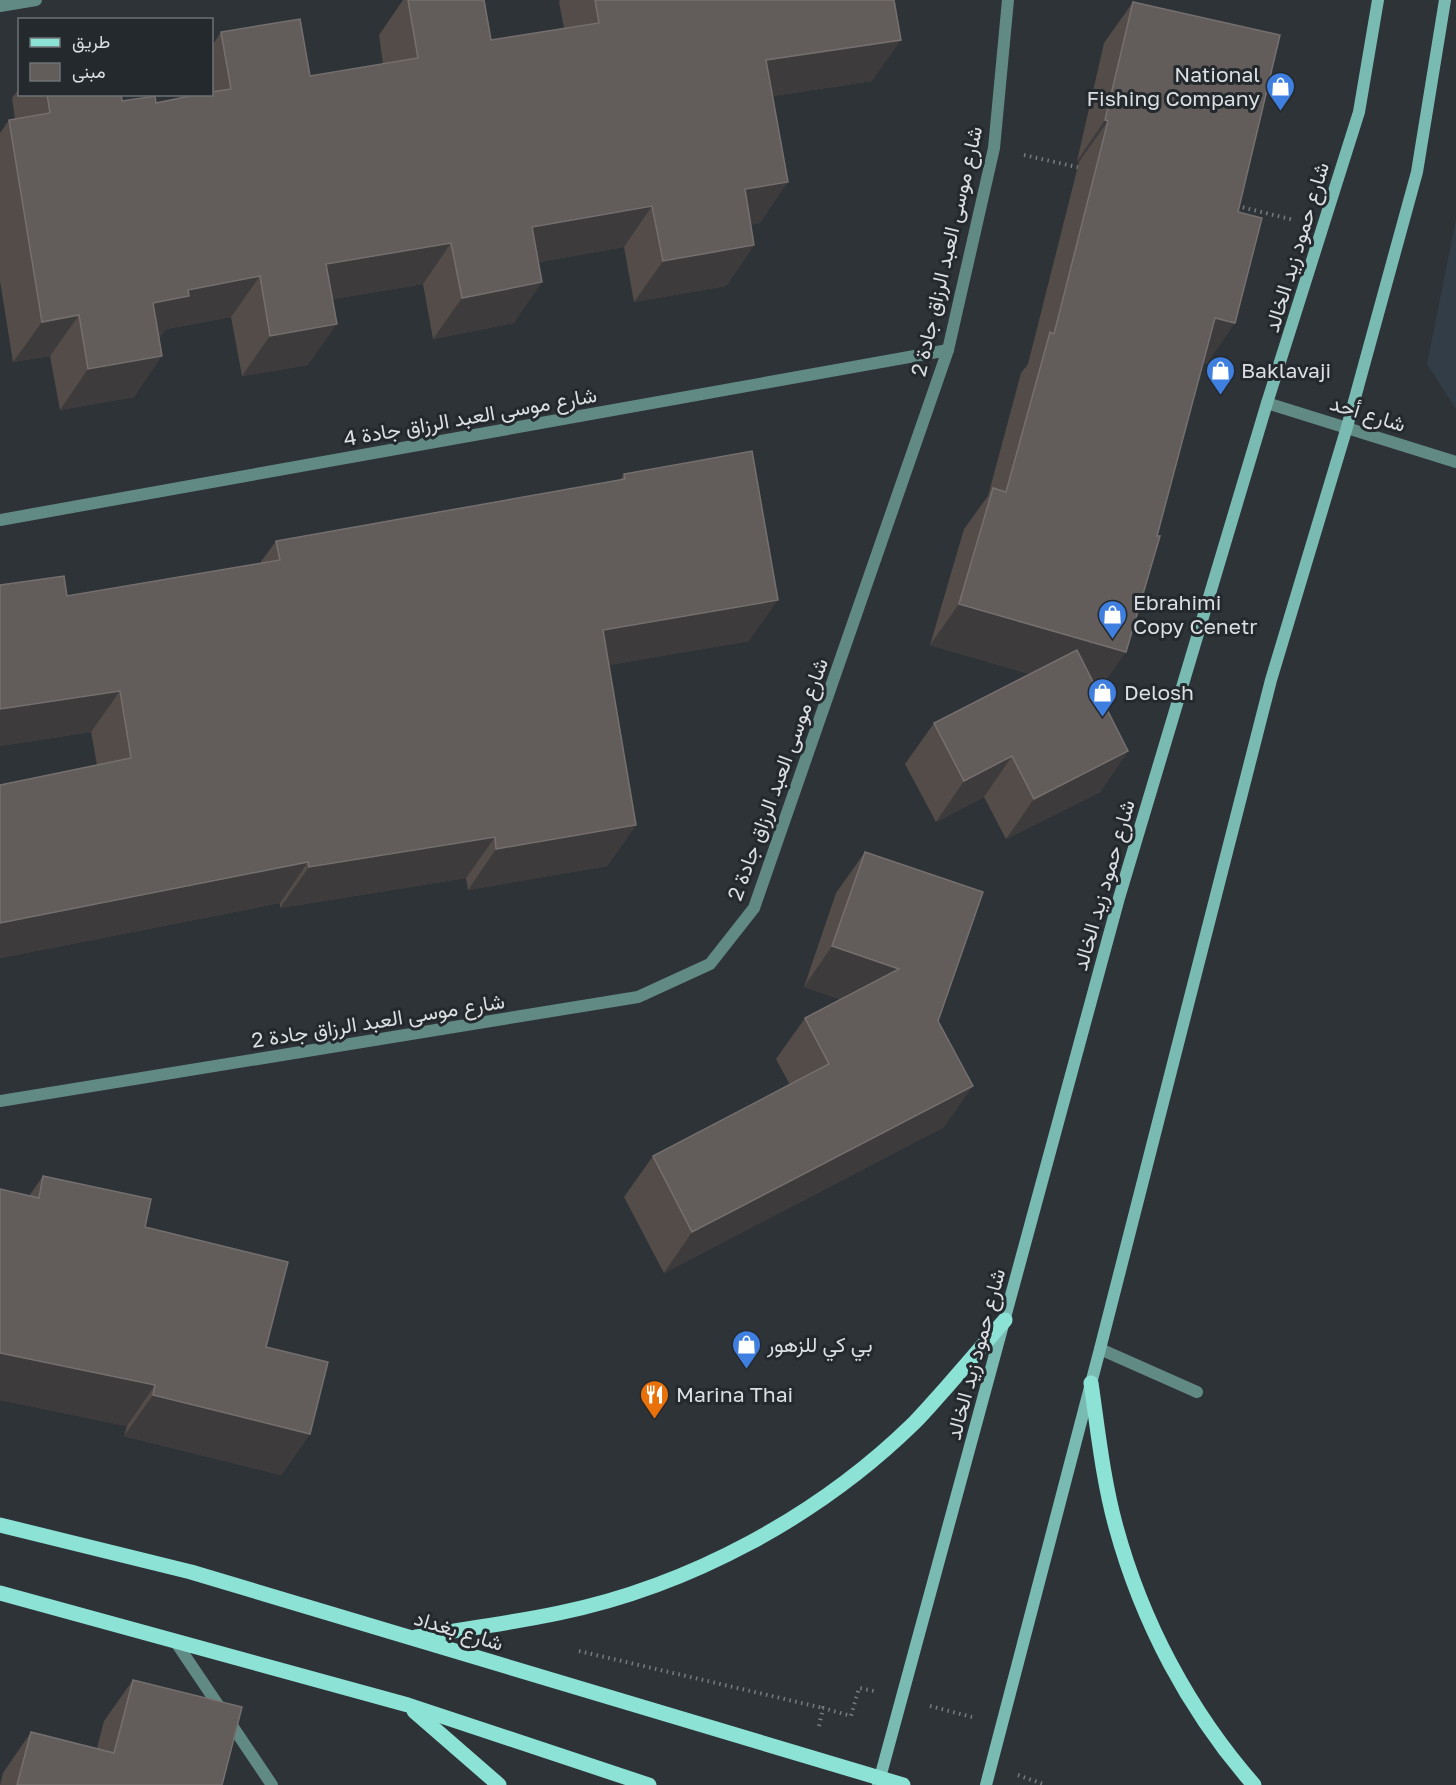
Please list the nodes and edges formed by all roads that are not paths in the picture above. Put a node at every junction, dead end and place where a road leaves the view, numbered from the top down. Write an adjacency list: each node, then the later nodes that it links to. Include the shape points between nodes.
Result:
1 (36, 0): 5 (street)
2 (1008, 0): 6 (street, شارع موسى العبد الرزاق جادة 2, via 994,148)
3 (1378, 0): 7 (main road, شارع حمود زيد الخالد, via 1359,112)
4 (1445, 0): 8 (main road, via 1417,172)
5 (0, 6)
6 (948, 350): 10 (street, شارع موسى العبد الرزاق جادة 4); 11 (street, شارع موسى العبد الرزاق جادة 2, via 754,908 710,964 638,997)
7 (1267, 403): 8 (street, شارع أحد); 12 (main road, شارع حمود زيد الخالد, via 1119,897)
8 (1347, 427): 9 (street, شارع أحد); 13 (main road, via 1270,680)
9 (1456, 462)
10 (0, 520)
11 (0, 1101)
12 (1005, 1320): 18 (main road, via 916,1421 879,1455 815,1503 756,1540 709,1563 610,1600 560,1613); 21 (main road, شارع حمود زيد الخالد)
13 (1100, 1349): 14 (main road); 15 (street)
14 (1091, 1383): 26 (main road); 27 (main road, via 1115,1526 1149,1621 1202,1718)
15 (1197, 1392)
16 (0, 1525): 18 (main road, شارع بغداد, via 191,1572)
17 (0, 1593): 19 (main road)
18 (410, 1638): 21 (main road, شارع بغداد)
19 (175, 1641): 20 (main road); 22 (street)
20 (408, 1705): 23 (main road); 24 (main road)
21 (879, 1782): 25 (main road, شارع بغداد)
22 (272, 1785)
23 (500, 1785)
24 (649, 1785)
25 (903, 1785)
26 (986, 1785)
27 (1254, 1785)

